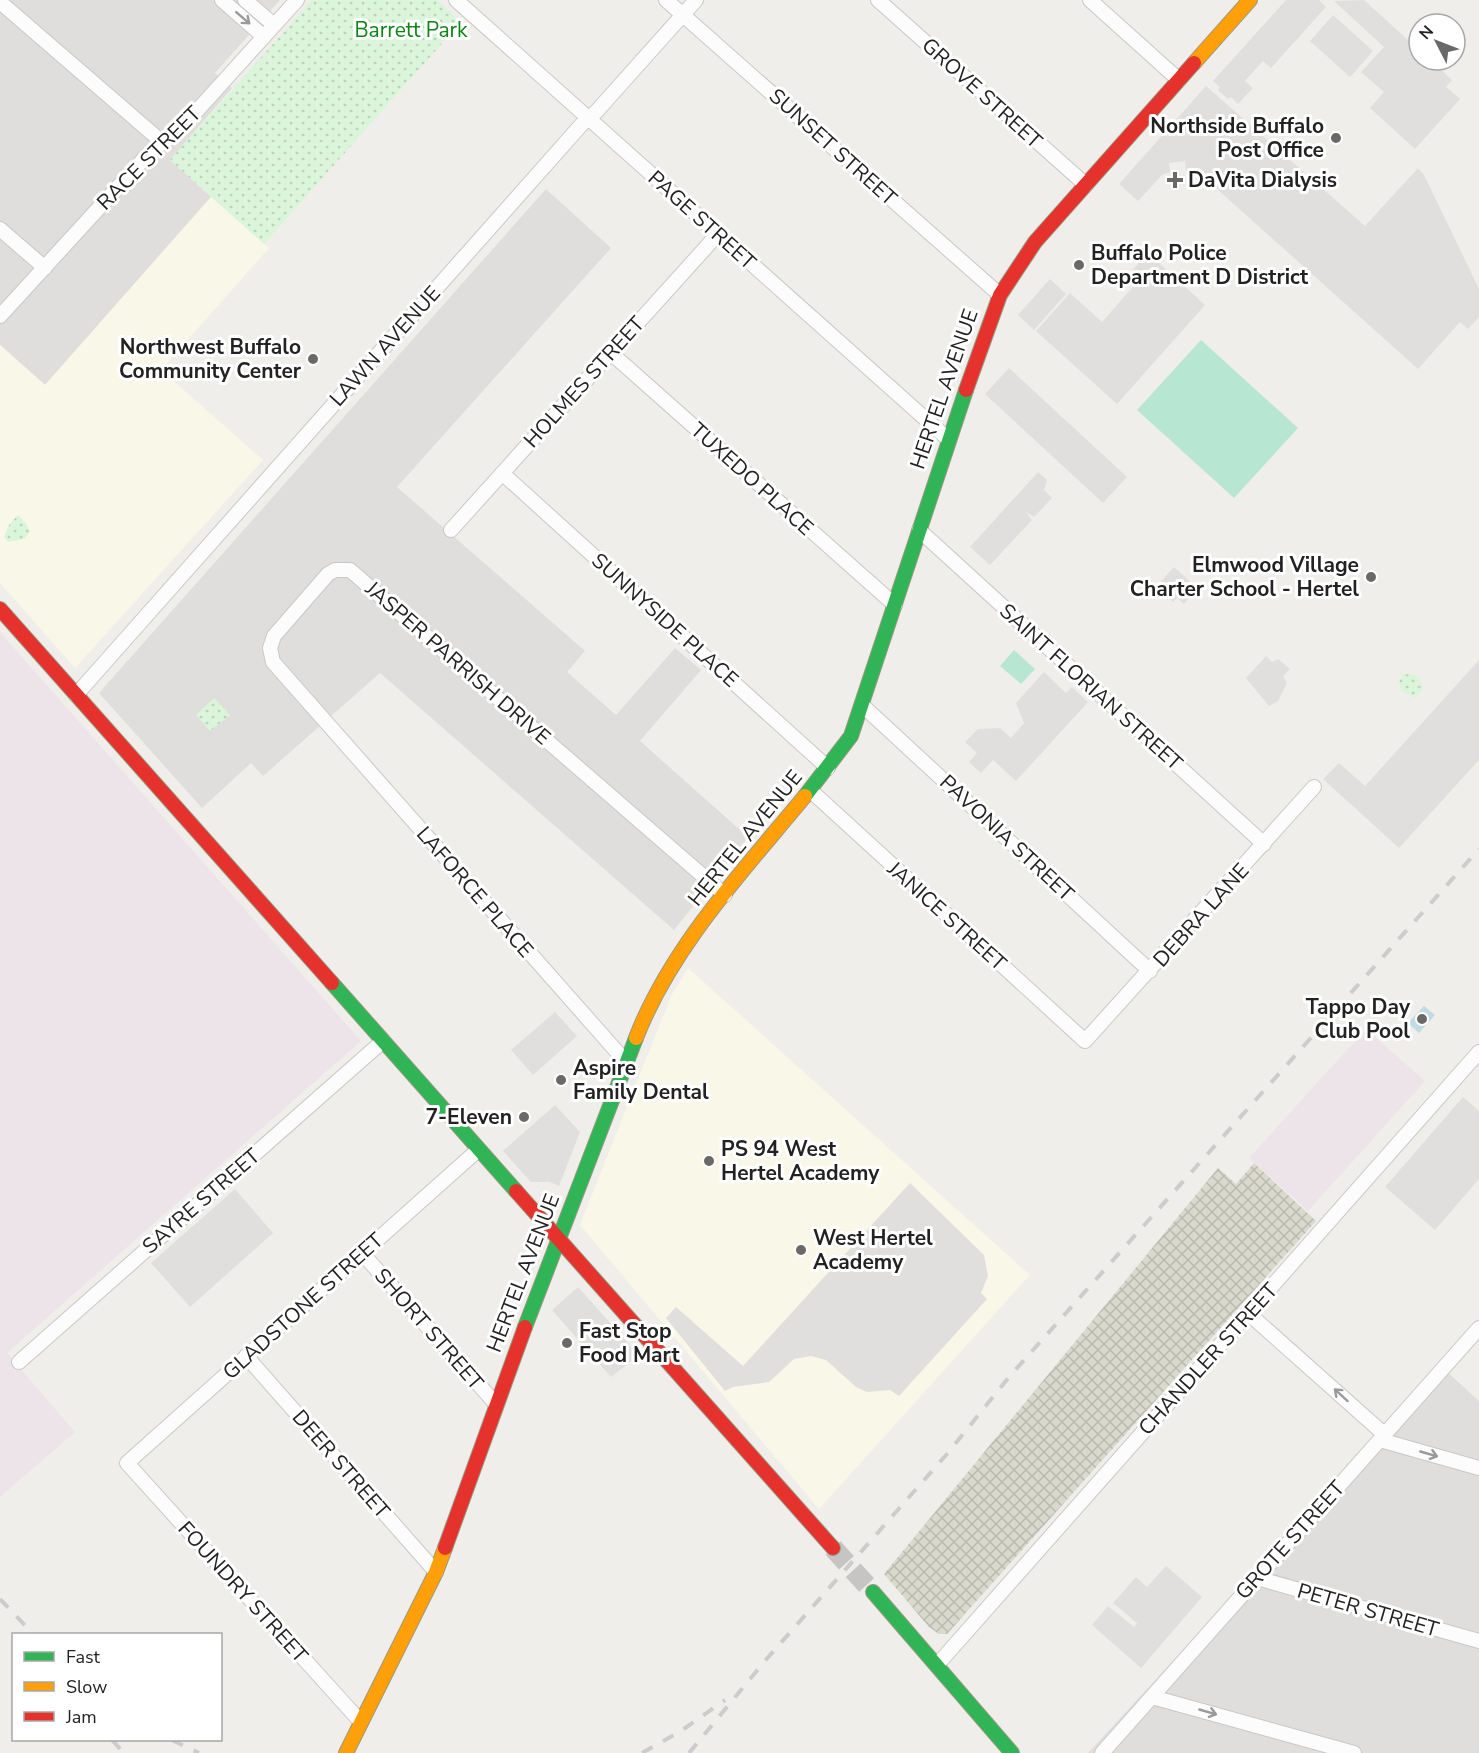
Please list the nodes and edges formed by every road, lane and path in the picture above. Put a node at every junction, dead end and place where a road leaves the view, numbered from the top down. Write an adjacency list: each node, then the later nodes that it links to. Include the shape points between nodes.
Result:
1 (222, 0): 13 (street, one-way to 13)
2 (245, 0): 12 (street)
3 (297, 0): 12 (street, RACE STREET)
4 (456, 0): 15 (street, PAGE STREET)
5 (666, 0): 11 (street, SUNSET STREET)
6 (696, 0): 11 (street, LAWN AVENUE)
7 (878, 0): 17 (street, GROVE STREET)
8 (1089, 0): 14 (street)
9 (1250, 0): 14 (street, HERTEL AVENUE)
10 (0, 2): 16 (street)
11 (683, 15): 15 (street, LAWN AVENUE); 21 (street, SUNSET STREET)
12 (274, 25): 13 (street, RACE STREET)
13 (264, 37): 16 (street, RACE STREET, via 176,134)
14 (1179, 80): 17 (street, HERTEL AVENUE)
15 (589, 118): 19 (street, PAGE STREET); 30 (street, LAWN AVENUE)
16 (162, 142): 20 (street, RACE STREET)
17 (1086, 185): 21 (street, HERTEL AVENUE, via 1035,242)
18 (0, 229): 20 (street)
19 (718, 234): 23 (street, HOLMES STREET); 24 (street, PAGE STREET)
20 (45, 268): 22 (street, RACE STREET)
21 (999, 295): 24 (street, HERTEL AVENUE)
22 (0, 316)
23 (611, 352): 25 (street, HOLMES STREET); 28 (street, TUXEDO PLACE)
24 (948, 439): 27 (street, HERTEL AVENUE)
25 (502, 473): 26 (street, HOLMES STREET); 33 (street, SUNNYSIDE PLACE)
26 (451, 530)
27 (919, 530): 28 (street, HERTEL AVENUE); 36 (street, SAINT FLORIAN STREET)
28 (894, 605): 31 (street, HERTEL AVENUE)
29 (0, 609): 30 (street)
30 (76, 694): 39 (street)
31 (863, 706): 33 (street, HERTEL AVENUE, via 851,736); 38 (street, PAVONIA STREET)
32 (325, 721): 37 (street, JASPER PARRISH DRIVE, via 273,662 271,642 328,574 344,569 355,573); 42 (street, LAFORCE PLACE)
33 (828, 768): 35 (street, HERTEL AVENUE)
34 (1314, 787): 36 (street, DEBRA LANE)
35 (810, 790): 37 (street, HERTEL AVENUE); 40 (street, JANICE STREET)
36 (1264, 844): 38 (street, DEBRA LANE)
37 (725, 895): 42 (street, HERTEL AVENUE, via 672,965 648,1007)
38 (1150, 971): 40 (street, DEBRA LANE)
39 (383, 1041): 43 (street); 49 (street, SAYRE STREET)
40 (1085, 1041)
41 (1476, 1060): 46 (street, CHANDLER STREET)
42 (626, 1062): 44 (street, HERTEL AVENUE)
43 (478, 1150): 44 (street); 45 (street, GLADSTONE STREET)
44 (558, 1237): 50 (street, HERTEL AVENUE); 54 (street)
45 (362, 1253): 48 (street, GLADSTONE STREET); 50 (street, SHORT STREET)
46 (1248, 1313): 51 (street, one-way to 46); 59 (street, CHANDLER STREET)
47 (1479, 1328): 51 (street, GROTE STREET)
48 (246, 1356): 52 (street, GLADSTONE STREET); 55 (street, DEER STREET)
49 (19, 1362)
50 (496, 1404): 55 (street, HERTEL AVENUE)
51 (1382, 1437): 53 (street, one-way to 53); 56 (street, GROTE STREET)
52 (126, 1463): 61 (street, FOUNDRY STREET)
53 (1479, 1468)
54 (833, 1548)
55 (436, 1572): 61 (street, HERTEL AVENUE)
56 (1257, 1578): 58 (street, PETER STREET); 60 (street, GROTE STREET)
57 (873, 1592): 59 (street)
58 (1479, 1641)
59 (937, 1665): 63 (street)
60 (1152, 1696): 64 (street, GROTE STREET); 65 (street, one-way to 65)
61 (360, 1721): 62 (street, HERTEL AVENUE)
62 (346, 1753)
63 (1012, 1753)
64 (1102, 1753)
65 (1354, 1753)

